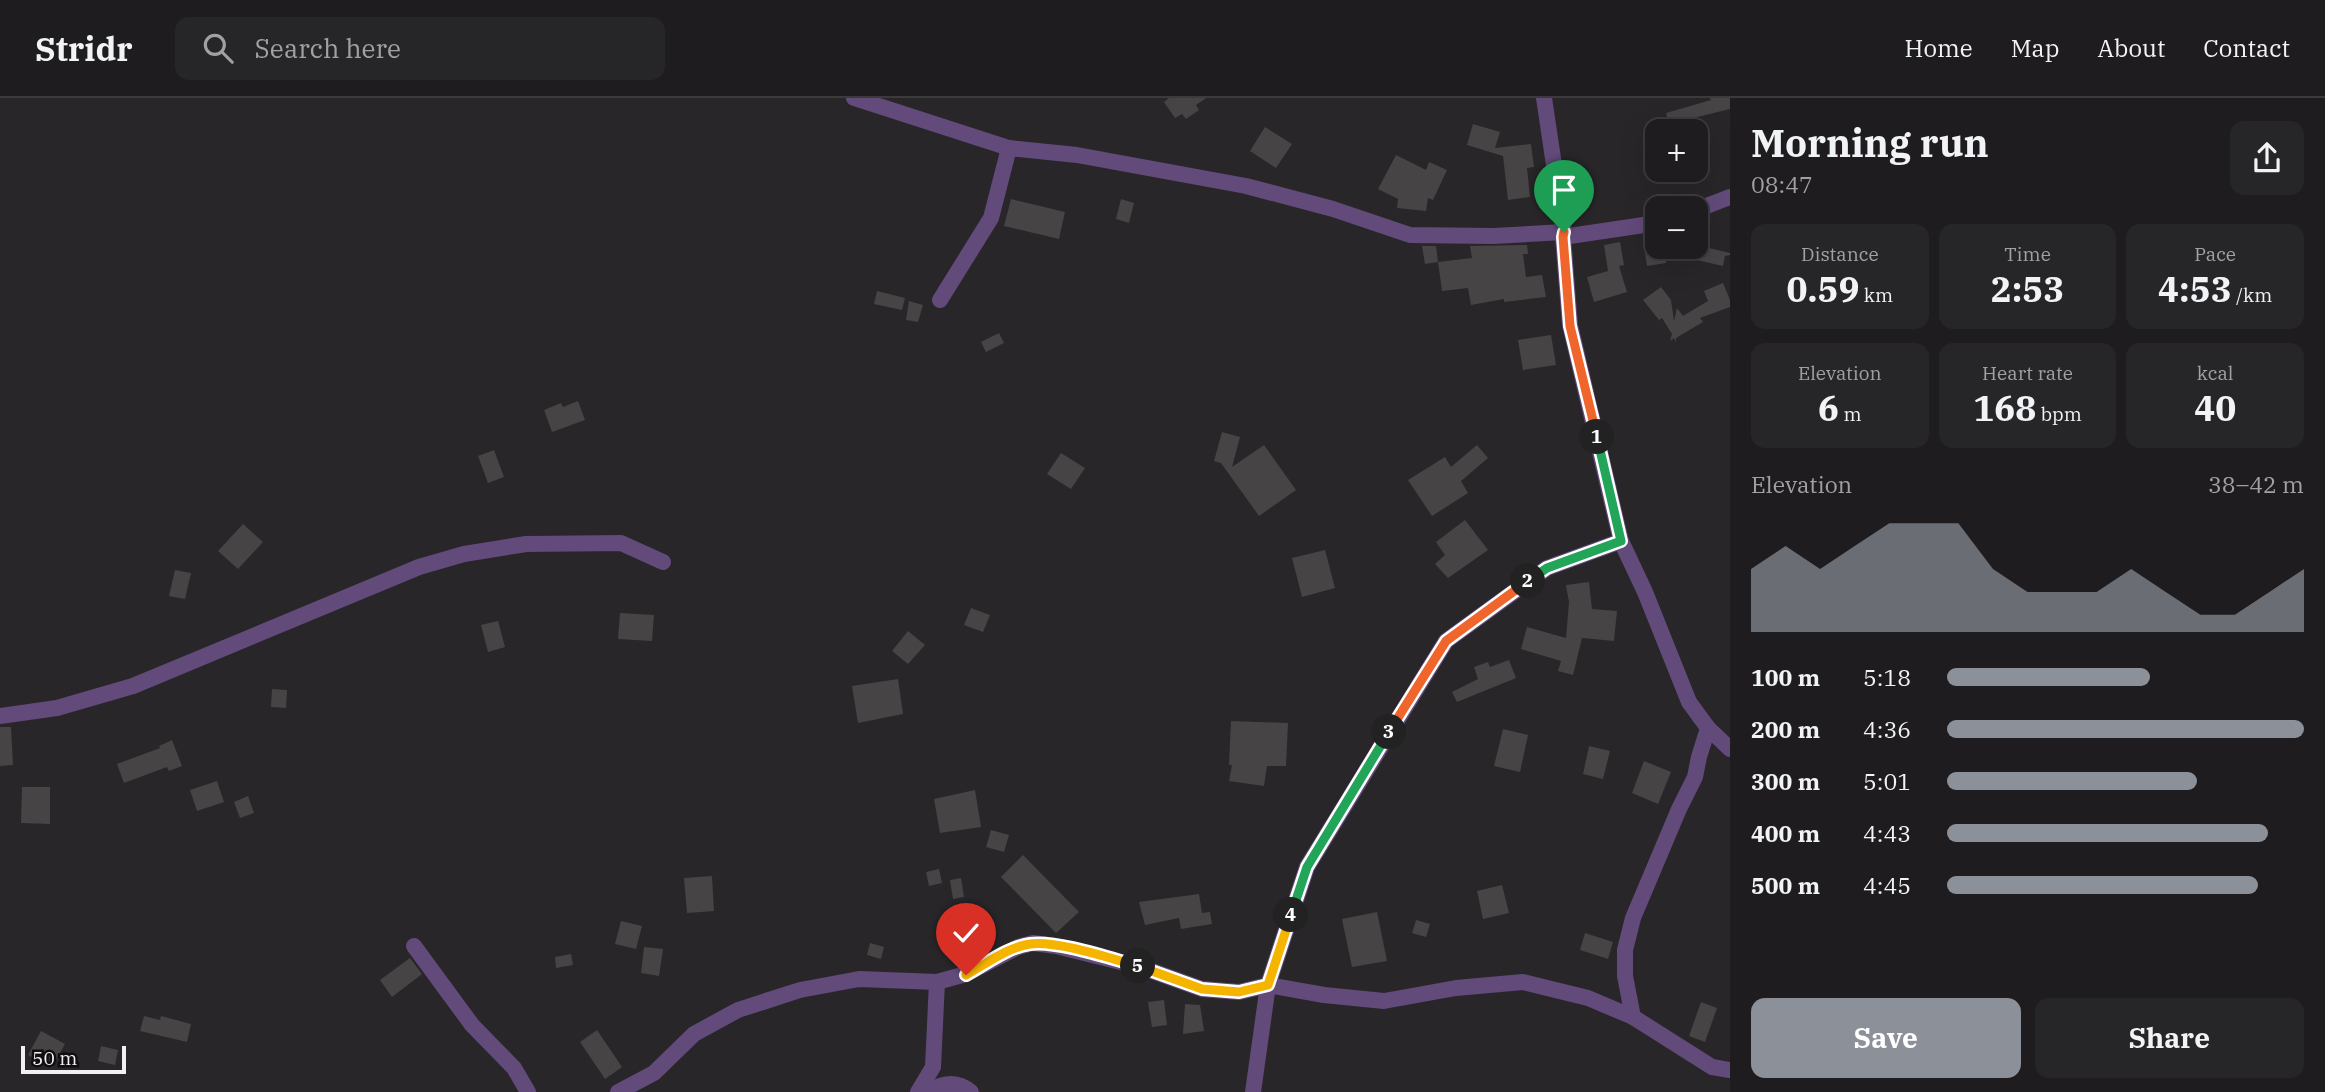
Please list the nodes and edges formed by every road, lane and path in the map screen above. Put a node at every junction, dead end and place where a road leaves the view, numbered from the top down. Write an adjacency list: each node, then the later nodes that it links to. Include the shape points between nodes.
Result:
1 (854, 98): 3 (street)
2 (1544, 98): 7 (street)
3 (1009, 148): 7 (street, via 1077,155 1245,186 1410,235); 8 (street, via 990,218)
4 (1730, 197): 5 (street)
5 (1708, 205)
6 (1645, 224): 7 (street)
7 (1563, 234): 9 (street, via 1570,326)
8 (940, 300)
9 (1621, 541): 12 (street, via 1689,702); 16 (street, via 1547,568 1446,641 1307,867)
10 (663, 562): 11 (street, via 621,543 527,544 464,554 419,567 133,686 57,709)
11 (0, 716)
12 (1708, 728): 13 (street); 17 (street, via 1695,777 1633,918 1625,950)
13 (1730, 749)
14 (414, 946): 19 (street, via 472,1025 514,1068)
15 (937, 982): 16 (street, via 966,975 1032,943 1141,967 1202,989 1239,992); 20 (street, via 859,979 800,990 738,1010 694,1034 654,1073); 21 (street, via 933,1067)
16 (1268, 985): 17 (street, via 1384,1001 1523,982 1588,998); 24 (street)
17 (1633, 1017): 18 (street, via 1712,1067)
18 (1730, 1070)
19 (528, 1092)
20 (618, 1092)
21 (918, 1092)
22 (928, 1092): 23 (street, via 952,1084)
23 (971, 1092)
24 (1253, 1092)

